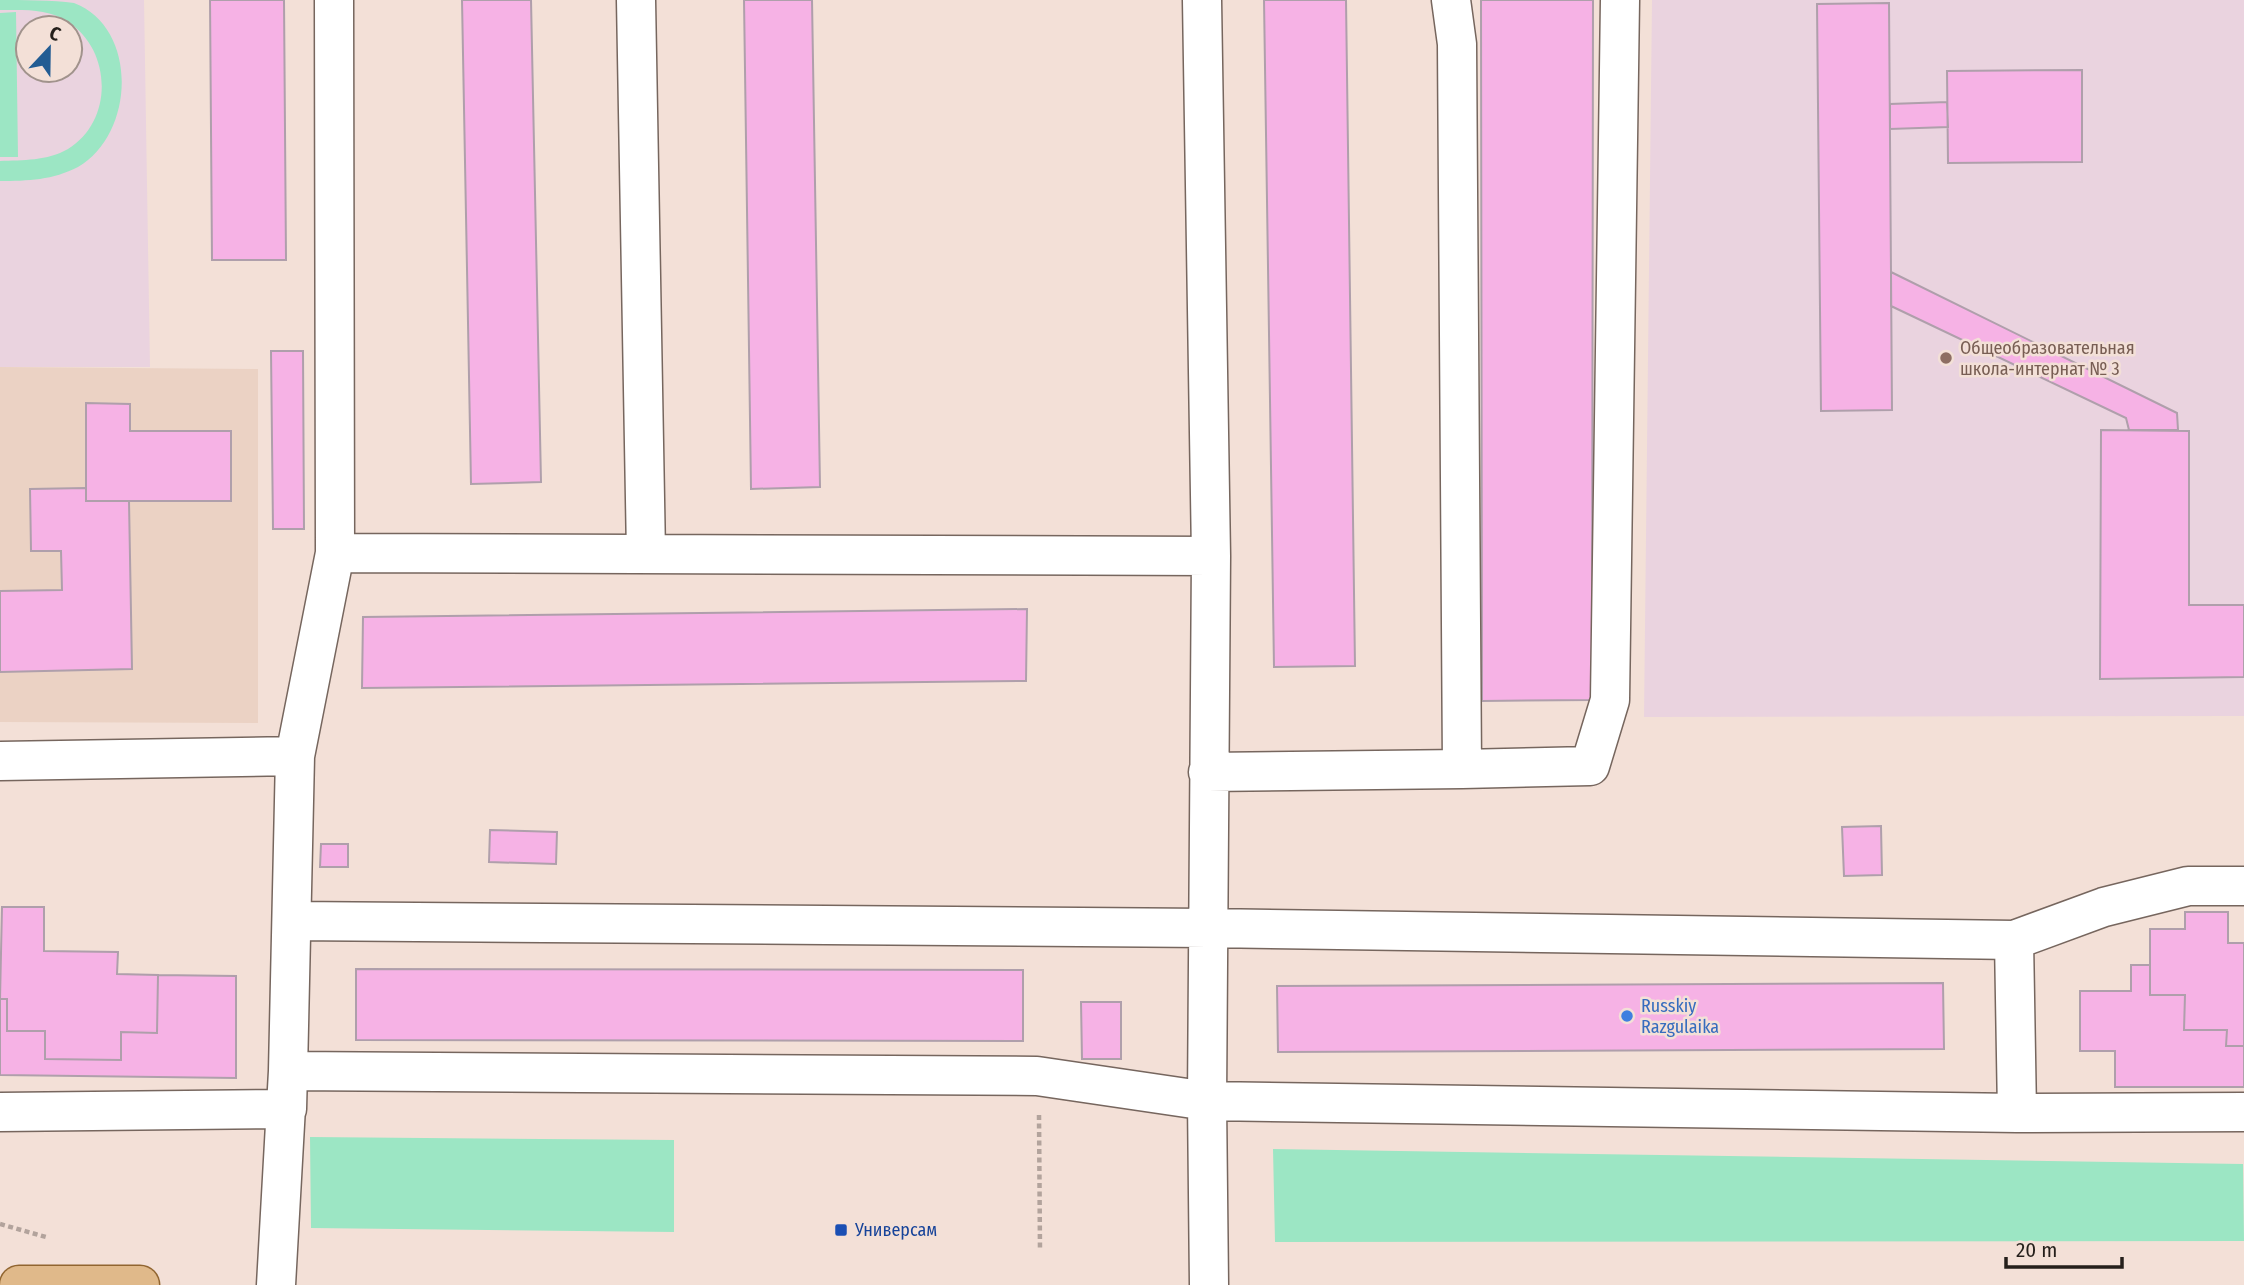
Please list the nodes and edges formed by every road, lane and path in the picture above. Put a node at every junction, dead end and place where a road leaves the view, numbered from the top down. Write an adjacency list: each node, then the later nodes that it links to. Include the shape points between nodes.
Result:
1 (334, 0): 6 (lane)
2 (636, 0): 7 (lane)
3 (1202, 0): 8 (lane)
4 (1451, 0): 11 (lane, via 1457,44)
5 (1620, 0): 11 (lane, via 1610,700 1590,766)
6 (335, 553): 7 (lane); 9 (lane)
7 (646, 554): 8 (lane)
8 (1211, 556): 12 (lane)
9 (295, 756): 10 (lane); 14 (lane)
10 (0, 761)
11 (1462, 769): 12 (lane)
12 (1208, 772): 15 (lane)
13 (2244, 886): 16 (lane, via 2188,886 2104,907)
14 (292, 921): 15 (lane); 17 (lane)
15 (1208, 928): 16 (lane); 19 (lane)
16 (2014, 940): 22 (lane)
17 (288, 1071): 18 (lane); 20 (lane)
18 (1037, 1076): 19 (lane); 26 (path)
19 (1207, 1101): 22 (lane); 30 (lane)
20 (286, 1109): 21 (lane); 29 (lane)
21 (0, 1112)
22 (2017, 1112): 23 (lane)
23 (2244, 1112)
24 (0, 1224): 25 (path)
25 (46, 1237)
26 (1040, 1251)
27 (19, 1285): 28 (main road)
28 (140, 1285)
29 (276, 1285)
30 (1209, 1285)

